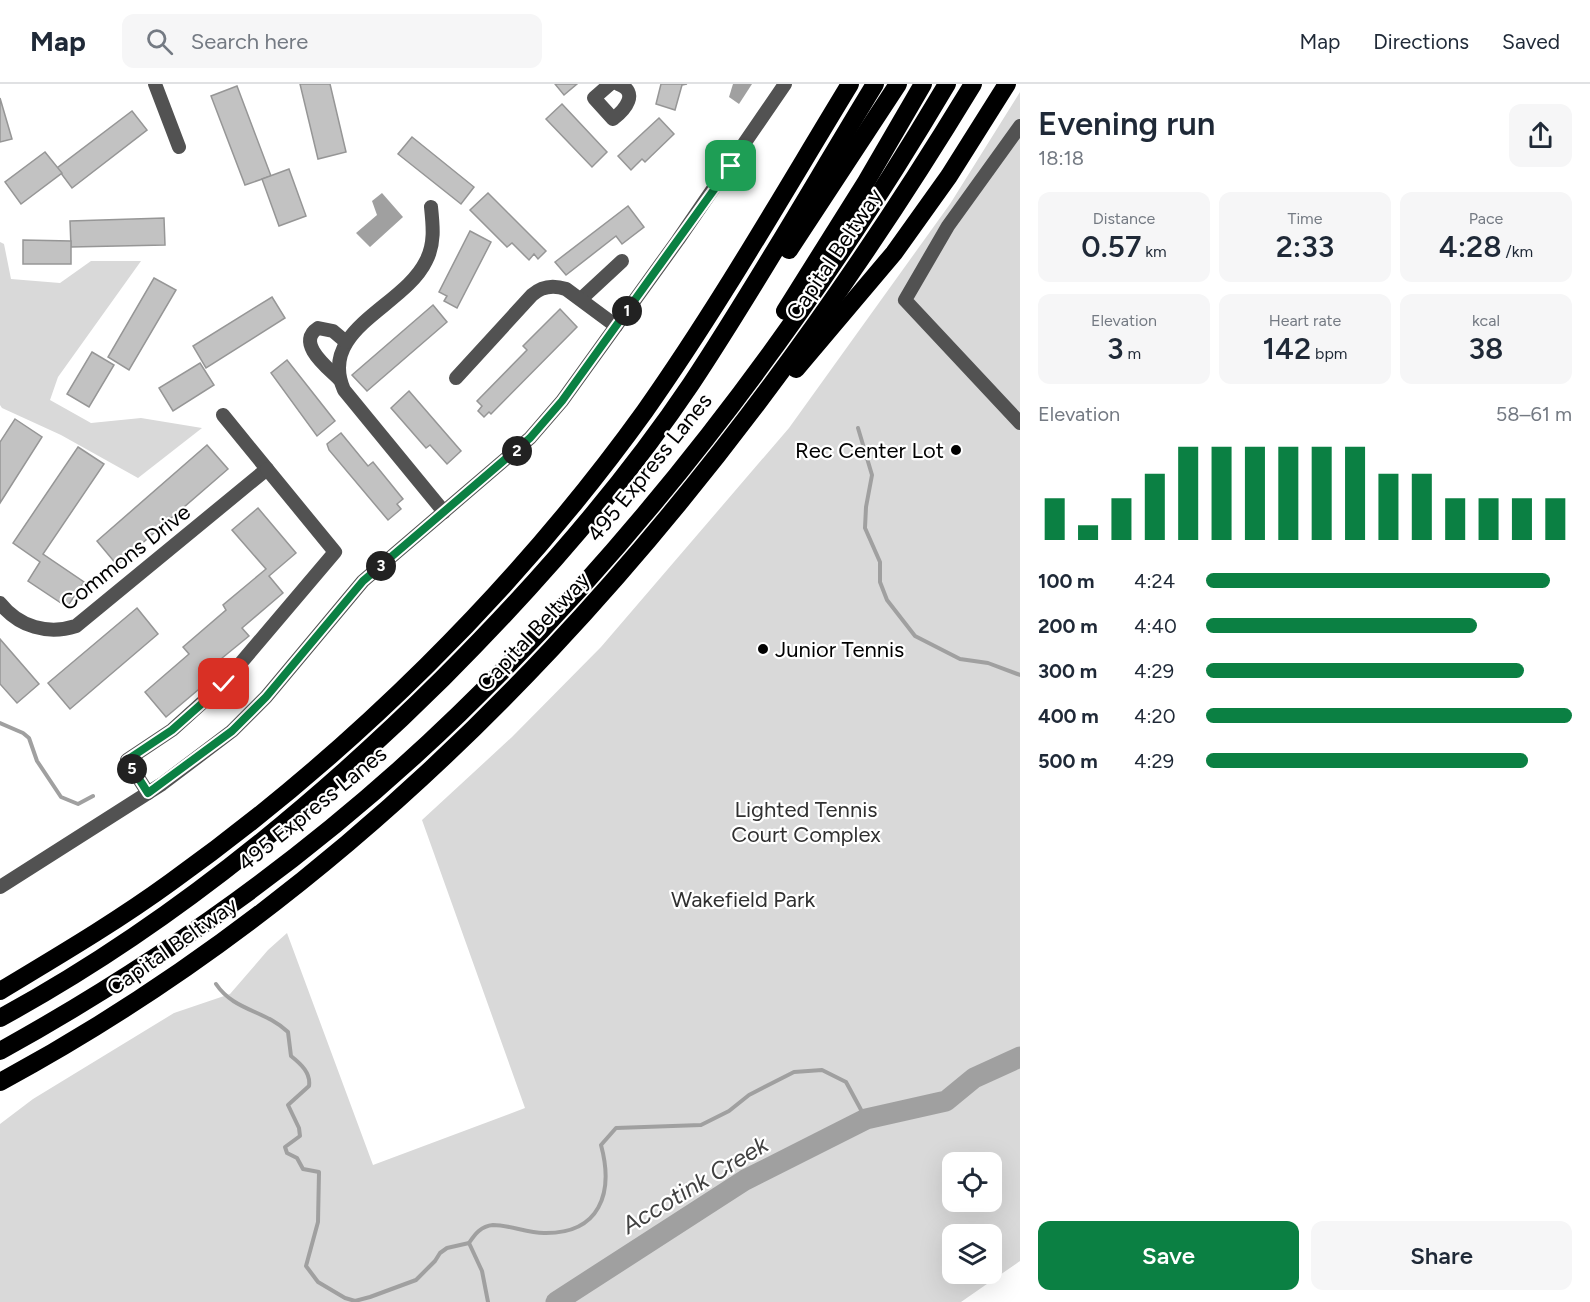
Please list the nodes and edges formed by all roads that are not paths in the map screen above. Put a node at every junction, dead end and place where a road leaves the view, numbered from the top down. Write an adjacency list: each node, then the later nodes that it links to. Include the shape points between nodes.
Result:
1 (154, 84): 11 (street)
2 (785, 84): 15 (street)
3 (850, 84): 29 (highway, via 645,411 588,485 493,595 377,711 282,796 172,881)
4 (875, 84): 21 (highway, 495 Express Lanes, via 767,264 690,385)
5 (898, 84): 21 (highway, via 745,316)
6 (923, 84): 24 (highway, via 834,234)
7 (947, 84): 24 (highway, 495 Express Lanes, via 820,281)
8 (973, 84): 23 (highway, Capital Beltway, via 847,280)
9 (1007, 84): 23 (highway, via 949,176 878,275)
10 (1020, 126): 20 (street, via 948,226 905,300)
11 (179, 147)
12 (431, 207): 16 (street, via 433,239 421,271)
13 (622, 261): 14 (street)
14 (581, 300): 15 (street); 17 (street, via 559,286 536,291)
15 (616, 326): 25 (street, via 530,438)
16 (346, 342): 18 (street, via 339,359); 18 (street, via 333,331 318,328 311,336 317,357)
17 (456, 378)
18 (339, 379): 25 (street, via 356,406)
19 (223, 415): 22 (street)
20 (1020, 423)
21 (645, 447): 30 (highway, 495 Express Lanes, via 558,556 494,627 328,787 184,901)
22 (267, 469): 26 (street, Commons Drive, via 76,626 60,631 32,627); 27 (street, via 335,552 224,684 172,730 127,760)
23 (708, 470): 32 (highway, Capital Beltway, via 558,642 378,819 224,941 105,1021)
24 (676, 475): 31 (highway, 495 Express Lanes, via 493,680 350,811 175,943)
25 (444, 512): 27 (street, via 363,581 266,697 232,731)
26 (0, 603)
27 (148, 793): 28 (street)
28 (0, 887)
29 (0, 991)
30 (0, 1018)
31 (0, 1051)
32 (0, 1082)

